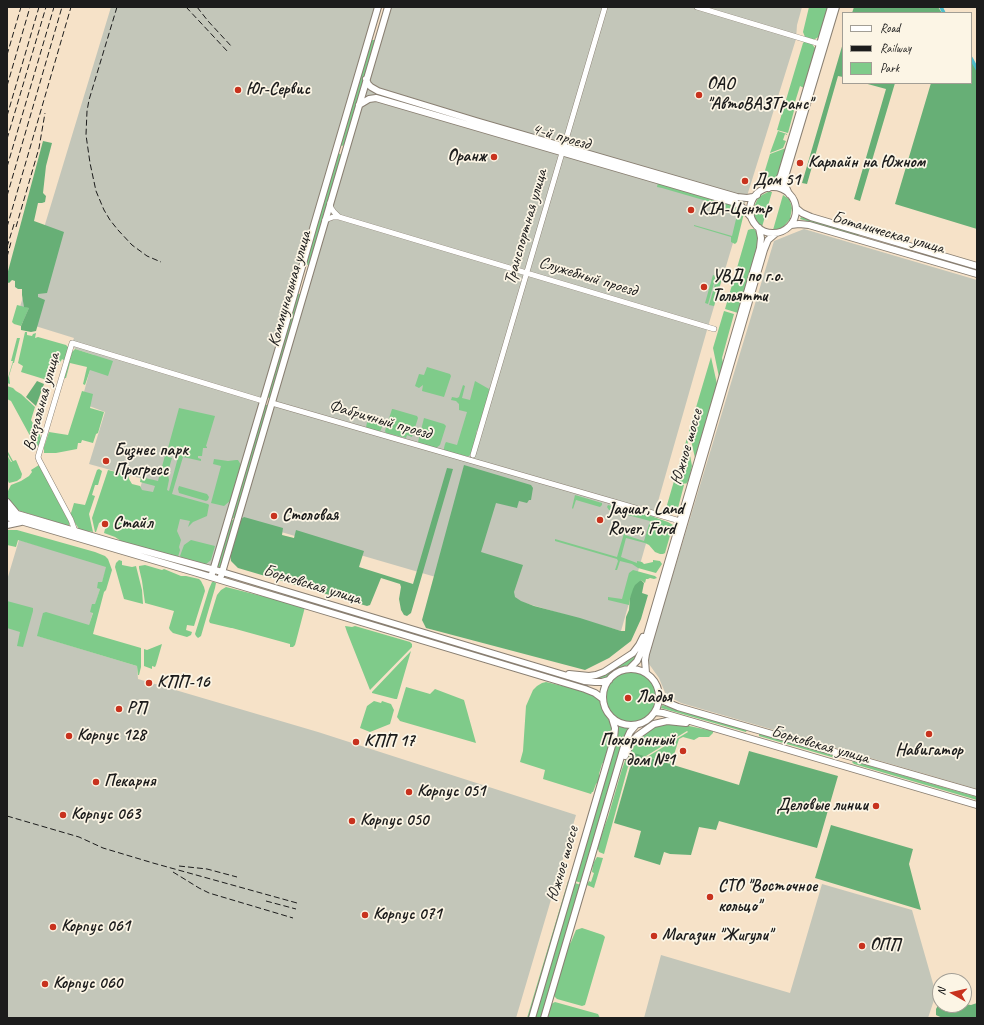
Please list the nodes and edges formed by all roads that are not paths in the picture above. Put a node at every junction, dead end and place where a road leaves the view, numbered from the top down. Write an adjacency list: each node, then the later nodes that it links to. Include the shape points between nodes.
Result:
1 (378, 7): 7 (main road, Коммунальная улица)
2 (388, 7): 8 (main road, Коммунальная улица)
3 (605, 7): 14 (street, Транспортная улица)
4 (697, 7): 9 (street)
5 (831, 7): 9 (main road)
6 (836, 7): 18 (main road, via 785,177)
7 (370, 37): 8 (main road); 13 (main road, Коммунальная улица)
8 (378, 39): 10 (main road, Коммунальная улица)
9 (820, 44): 16 (main road, via 781,175)
10 (366, 79): 11 (main road, Коммунальная улица); 12 (main road, 4-й проезд, via 371,87 378,91)
11 (359, 105): 12 (main road, 4-й проезд, via 376,98); 15 (main road, Коммунальная улица)
12 (476, 124): 14 (main road, 4-й проезд)
13 (337, 148): 15 (main road); 31 (main road, Коммунальная улица)
14 (563, 150): 17 (main road, 4-й проезд, via 737,197 747,198); 22 (main road, 4-й проезд, via 736,203); 35 (street, Транспортная улица)
15 (345, 151): 19 (main road, Коммунальная улица)
16 (769, 188): 17 (main road); 18 (main road, via 780,188)
17 (758, 194): 22 (main road, via 752,204)
18 (789, 194): 20 (main road)
19 (330, 202): 21 (street, via 331,208); 23 (main road, Коммунальная улица)
20 (796, 208): 24 (main road); 26 (main road, Ботаническая улица, via 811,217)
21 (339, 217): 23 (street, Служебный проезд); 35 (street, Служебный проезд)
22 (751, 217): 25 (main road)
23 (325, 220): 32 (main road, Коммунальная улица)
24 (791, 225): 27 (main road); 28 (main road, Ботаническая улица, via 809,224)
25 (759, 228): 27 (main road); 47 (main road, Южное шоссе, via 760,248)
26 (867, 233): 28 (main road); 29 (main road, Ботаническая улица)
27 (776, 234): 60 (main road, Южное шоссе, via 768,240 764,250 646,654)
28 (865, 241): 30 (main road, Ботаническая улица)
29 (919, 249): 30 (main road); 33 (main road, Ботаническая улица)
30 (917, 256): 36 (main road, Ботаническая улица)
31 (303, 262): 32 (main road, via 308,267); 34 (main road, Коммунальная улица)
32 (312, 265): 37 (main road, Коммунальная улица)
33 (977, 266)
34 (301, 273): 37 (main road, via 306,271); 40 (main road, Коммунальная улица)
35 (527, 273): 38 (street, Служебный проезд); 42 (street, Транспортная улица)
36 (977, 274)
37 (309, 276): 41 (main road, Коммунальная улица)
38 (714, 330)
39 (72, 343): 40 (street, Фабричный проезд); 50 (street, Вокзальная улица, via 38,457)
40 (263, 401): 41 (main road, Фабричный проезд); 51 (main road, Коммунальная улица)
41 (272, 403): 47 (street, Фабричный проезд); 52 (main road, Коммунальная улица)
42 (473, 456)
43 (7, 502): 45 (main road)
44 (7, 511): 45 (main road, Борковская улица)
45 (17, 514): 50 (main road, Борковская улица)
46 (7, 517): 48 (main road, Борковская улица)
47 (680, 521): 55 (main road, Южное шоссе)
48 (23, 522): 49 (main road, Борковская улица); 53 (main road, Борковская улица)
49 (7, 525)
50 (75, 531): 51 (main road, Борковская улица)
51 (213, 570): 52 (main road, Борковская улица); 53 (main road, Коммунальная улица)
52 (222, 572): 54 (main road, Коммунальная улица); 56 (main road, Борковская улица)
53 (211, 577): 54 (main road, Борковская улица)
54 (220, 580): 57 (main road, Борковская улица)
55 (649, 625): 58 (main road, Южное шоссе, via 640,656); 59 (main road, via 633,653 604,672 589,676)
56 (419, 632): 57 (main road); 59 (main road, Борковская улица)
57 (417, 639): 62 (main road, Борковская улица, via 585,689)
58 (629, 668): 60 (main road); 61 (main road, via 619,671)
59 (549, 671): 61 (main road, Борковская улица, via 590,682)
60 (646, 673): 63 (main road, via 656,683)
61 (609, 680): 62 (main road, via 604,689)
62 (603, 699): 65 (main road)
63 (659, 699): 64 (main road); 68 (main road, Борковская улица, via 678,707)
64 (655, 712): 66 (main road, via 648,720); 67 (main road, Борковская улица)
65 (612, 718): 66 (main road, via 623,724); 73 (main road, Южное шоссе, via 615,728 614,739)
66 (636, 725): 70 (main road, Южное шоссе, via 627,738)
67 (701, 725): 69 (main road, Борковская улица); 70 (main road, via 667,721 654,724 632,741)
68 (843, 755): 69 (main road); 71 (main road, Борковская улица)
69 (840, 765): 72 (main road, Борковская улица)
70 (614, 782): 74 (main road, Южное шоссе)
71 (977, 793)
72 (977, 805)
73 (532, 1018)
74 (544, 1018)

